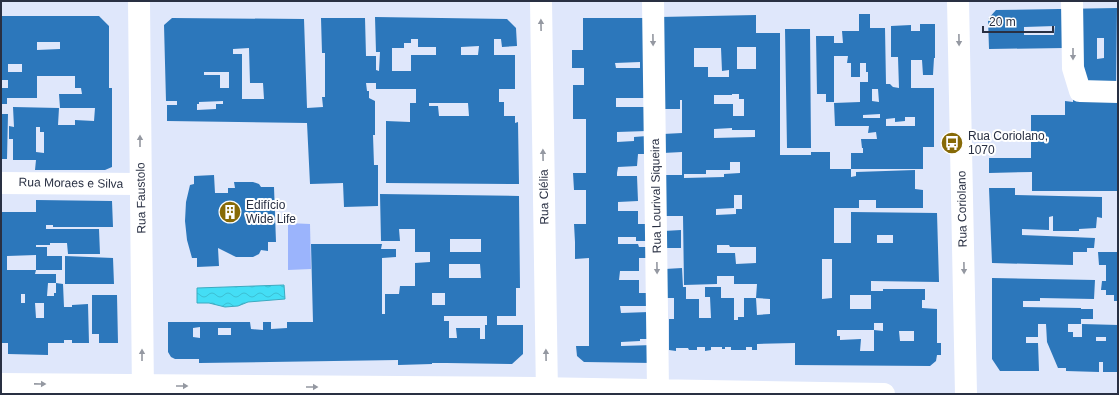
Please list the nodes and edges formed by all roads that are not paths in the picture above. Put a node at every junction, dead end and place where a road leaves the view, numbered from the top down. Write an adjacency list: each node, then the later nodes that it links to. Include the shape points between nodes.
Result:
1 (139, 1): 8 (street, Rua Faustolo, one-way to 1)
2 (541, 1): 12 (street, Rua Clélia, one-way to 2)
3 (653, 1): 11 (street, Rua Lourival Siqueira, one-way to 11)
4 (958, 1): 14 (street, Rua Coriolano, one-way to 14)
5 (1072, 1): 6 (street, one-way to 6, via 1073,68 1080,91)
6 (1118, 92)
7 (1, 183): 8 (street, Rua Moraes e Silva)
8 (140, 184): 10 (street, Rua Faustolo, one-way to 8)
9 (1, 384): 10 (street, one-way to 10)
10 (143, 390): 12 (street, one-way to 12)
11 (658, 390): 12 (street); 13 (street)
12 (547, 391)
13 (884, 394)
14 (966, 394)

